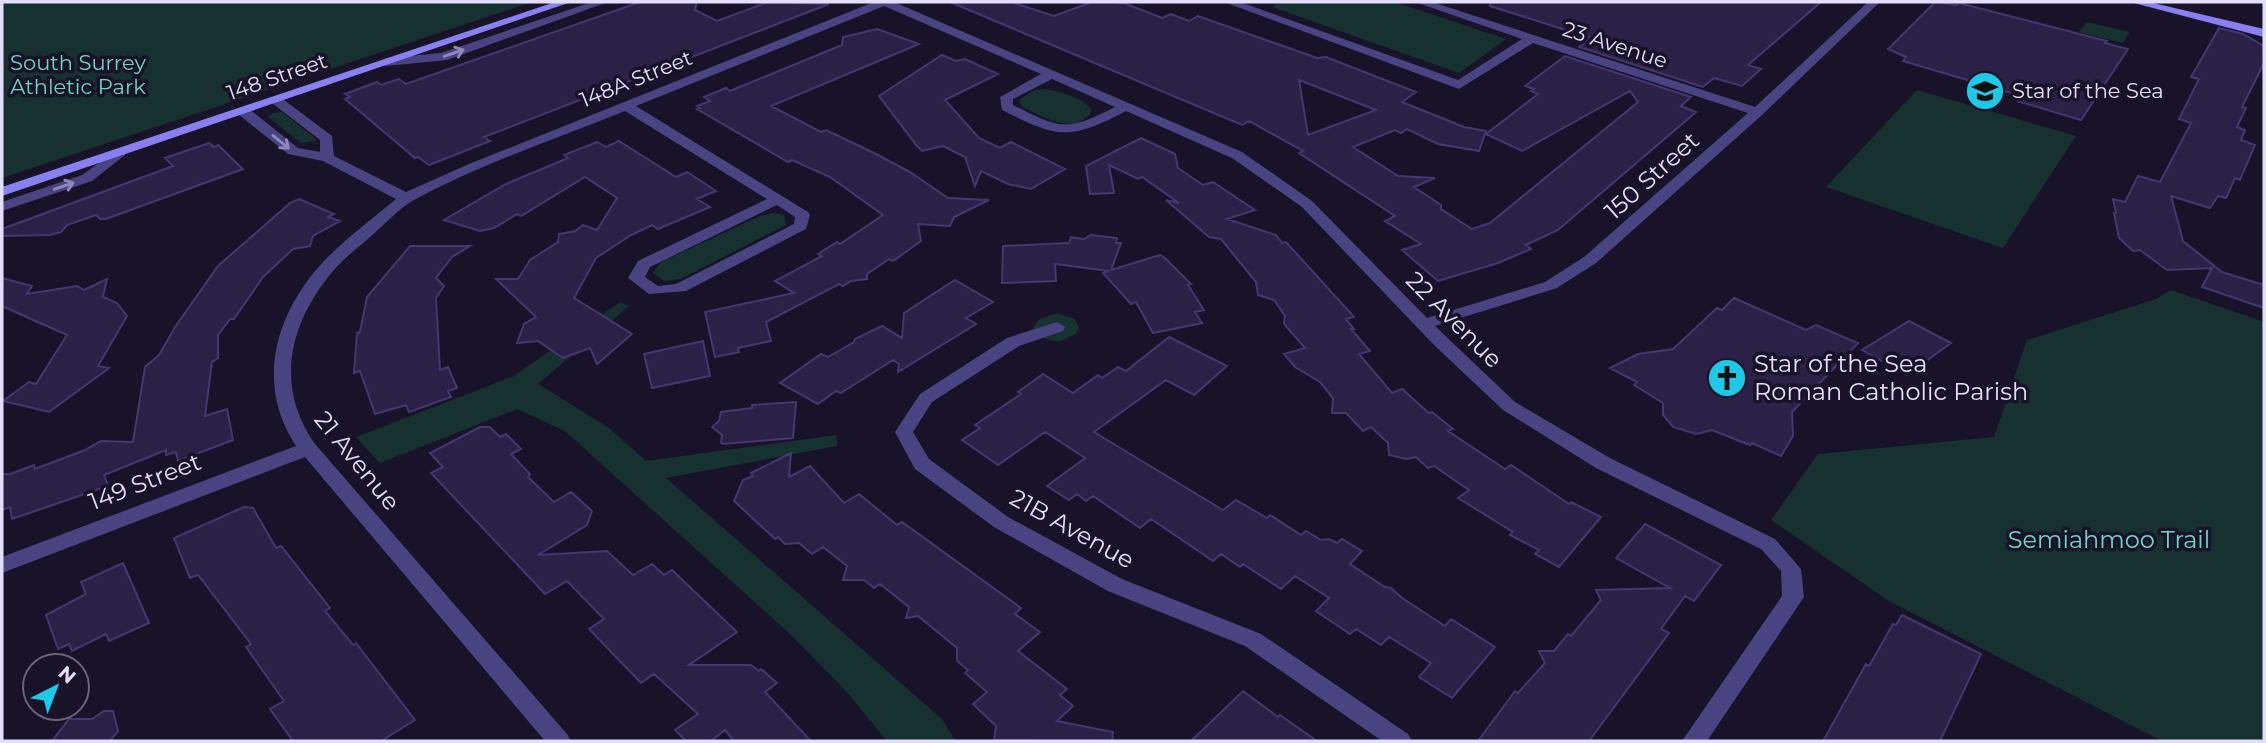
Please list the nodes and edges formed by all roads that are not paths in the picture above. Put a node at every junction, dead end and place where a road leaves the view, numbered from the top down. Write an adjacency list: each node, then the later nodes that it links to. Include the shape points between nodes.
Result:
1 (565, 2): 12 (main road, 148 Street)
2 (602, 2): 12 (street, one-way to 2, via 443,57)
3 (884, 2): 13 (street, 22 Avenue); 15 (street, 148A Street)
4 (1230, 2): 11 (street, via 1459,85)
5 (1421, 2): 11 (street, 23 Avenue)
6 (1874, 2): 18 (street, 150 Street)
7 (2136, 2): 10 (main road)
8 (2161, 2): 9 (main road)
9 (2264, 27)
10 (2264, 33)
11 (1532, 38): 18 (street, 23 Avenue)
12 (386, 62): 14 (main road, 148 Street)
13 (1052, 74): 16 (street, 22 Avenue); 16 (street, via 1006,97 1007,107 1056,131 1081,130)
14 (275, 100): 17 (main road, 148 Street); 20 (street, via 327,139)
15 (626, 106): 22 (street, 148A Street); 23 (street)
16 (1124, 107): 25 (street, 22 Avenue, via 1237,155 1307,204)
17 (243, 111): 19 (main road, 148 Street); 20 (street, one-way to 20, via 293,151)
18 (1757, 112): 25 (street, 150 Street, via 1590,260 1551,285)
19 (120, 152): 21 (main road, 148 Street); 24 (street, one-way to 19, via 87,178)
20 (327, 158): 22 (street)
21 (2, 192)
22 (406, 198): 27 (street, 21 Avenue, via 329,265 301,303 286,339 281,386 293,427)
23 (778, 199): 23 (street, via 803,215 801,226 680,288 655,291 636,278 644,264)
24 (2, 207)
25 (1424, 324): 31 (street, 22 Avenue, via 1509,406 1603,463 1768,544 1791,569 1793,597)
26 (1056, 327): 30 (street, 21B Avenue, via 1013,342 926,398 904,432 922,464 1046,549 1115,585 1253,640)
27 (308, 449): 28 (street, 149 Street); 29 (street, 21 Avenue)
28 (2, 565)
29 (559, 741)
30 (1400, 741)
31 (1695, 741)

